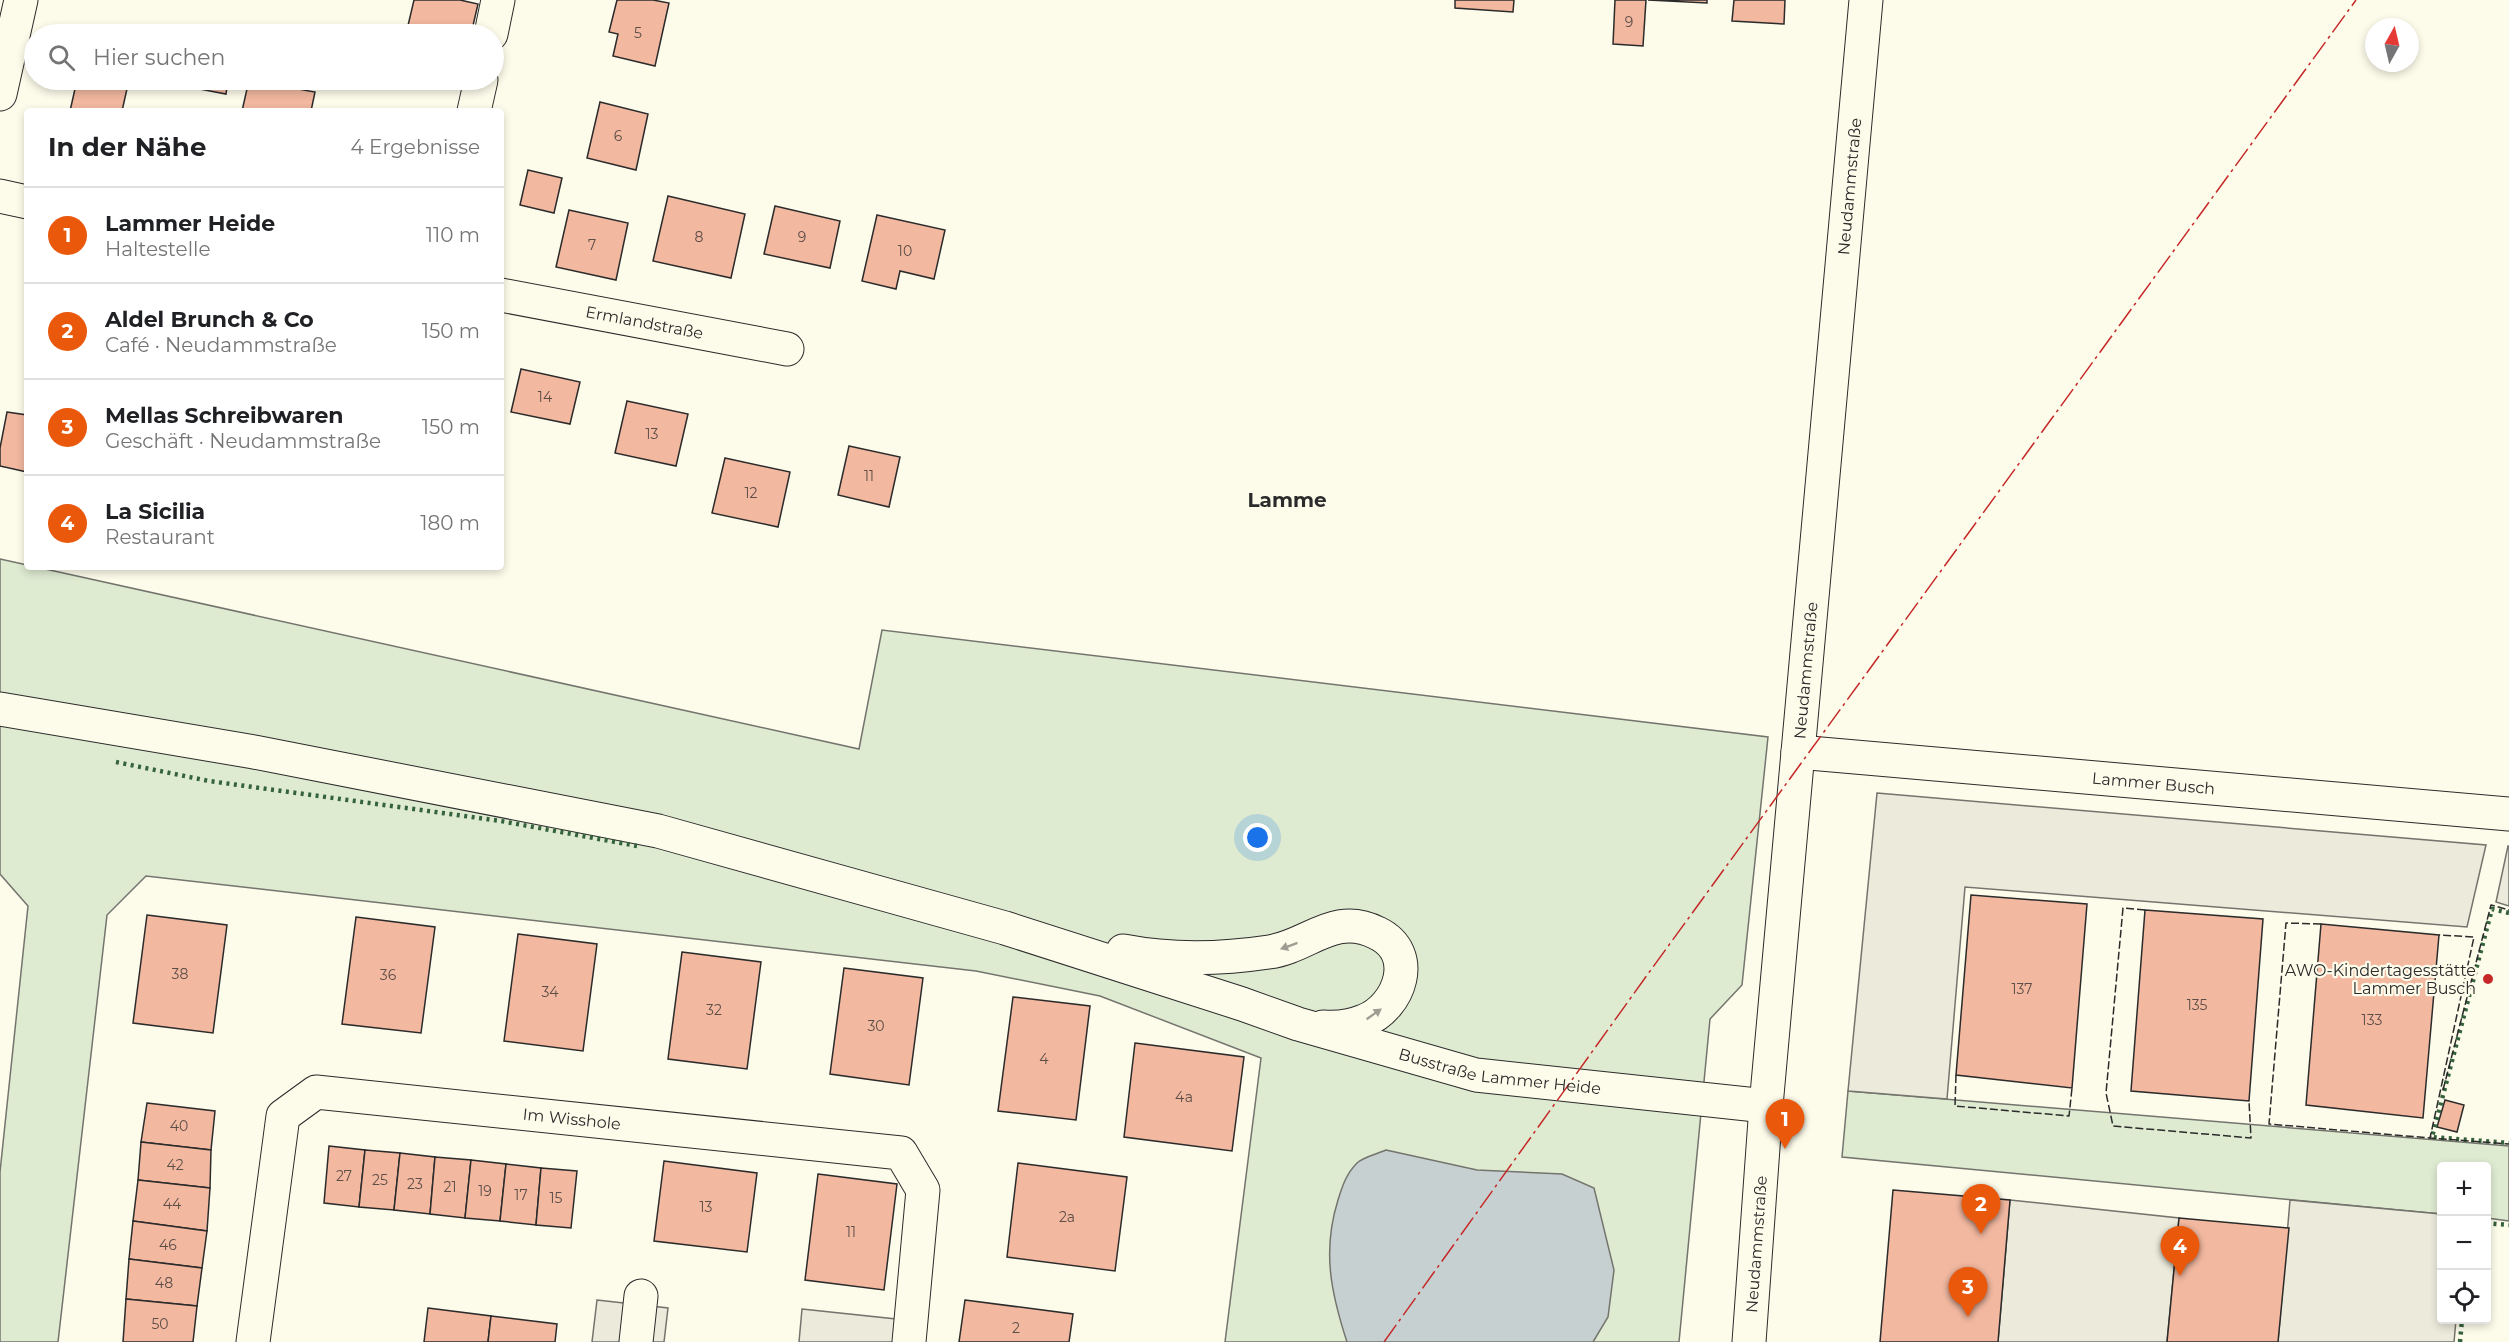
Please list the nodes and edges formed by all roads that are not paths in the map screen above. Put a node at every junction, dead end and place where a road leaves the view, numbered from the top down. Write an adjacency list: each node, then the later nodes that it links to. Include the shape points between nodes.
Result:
1 (498, 0): 4 (street)
2 (1866, 0): 13 (street, Neudammstraße)
3 (13, 7): 6 (street)
4 (493, 24)
5 (479, 90): 7 (street)
6 (0, 94)
7 (475, 108)
8 (0, 196): 9 (street)
9 (24, 201)
10 (504, 296): 11 (street, Ermlandstraße)
11 (787, 349)
12 (0, 710): 15 (street, via 254,752 658,831)
13 (1798, 752): 14 (street, Lammer Busch); 17 (street, Neudammstraße)
14 (2509, 814)
15 (1005, 928): 16 (street, Busstraße Lammer Heide); 16 (street, one-way to 15, via 1334,1028 1363,1022 1382,1010 1401,979 1399,956 1389,940 1367,929 1332,927 1273,952 1234,957 1149,956)
16 (1298, 1024): 17 (street, Busstraße Lammer Heide, via 1476,1075)
17 (1766, 1106): 22 (street, Neudammstraße)
18 (640, 1296): 20 (street)
19 (253, 1342): 21 (street, Im Wisshole, via 283,1116 316,1092 901,1153 923,1190)
20 (636, 1342)
21 (909, 1342)
22 (1749, 1342)

